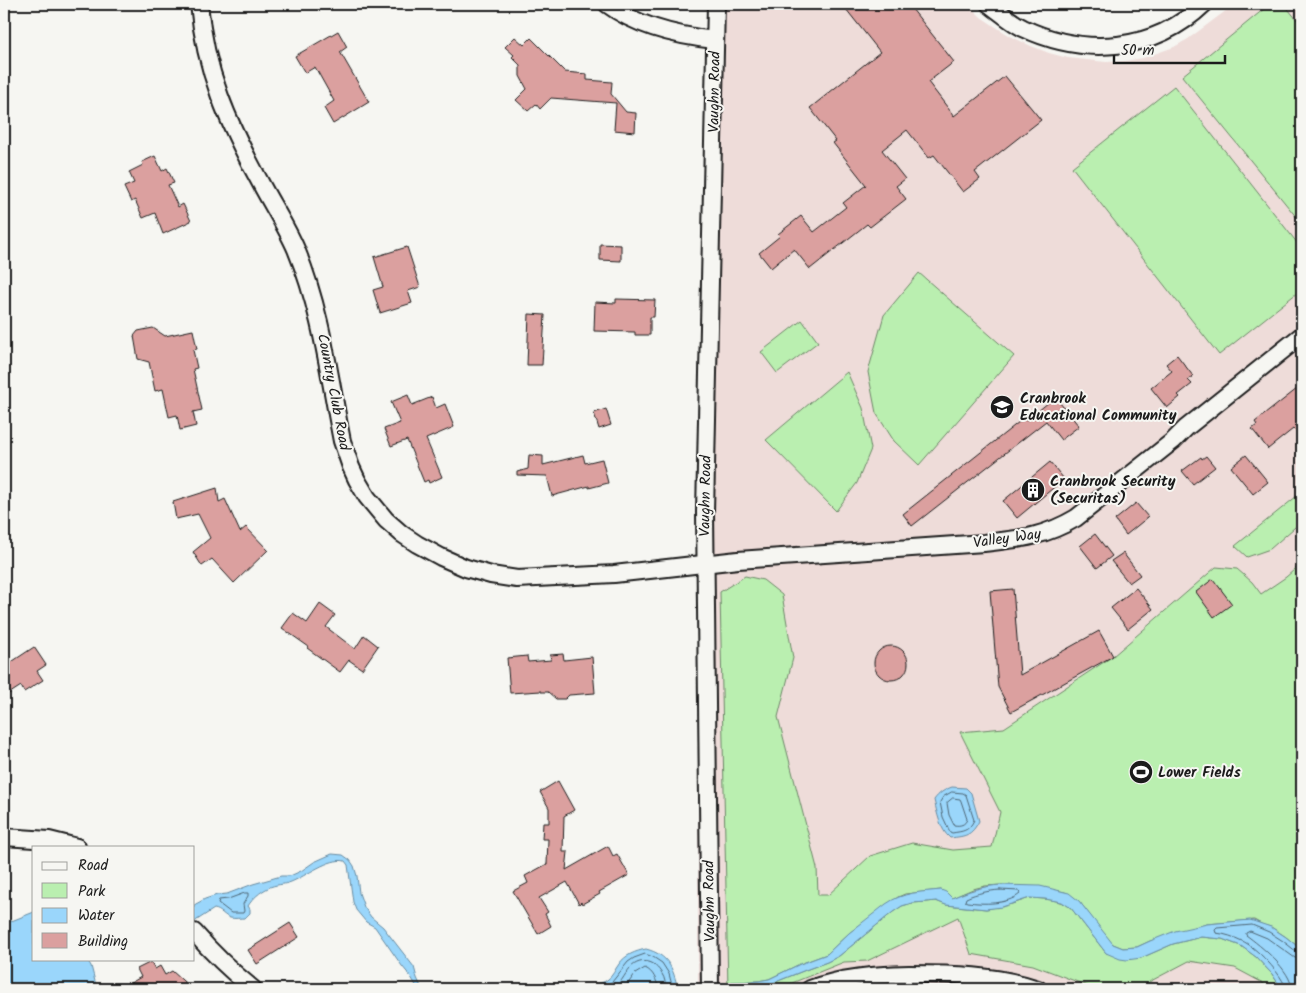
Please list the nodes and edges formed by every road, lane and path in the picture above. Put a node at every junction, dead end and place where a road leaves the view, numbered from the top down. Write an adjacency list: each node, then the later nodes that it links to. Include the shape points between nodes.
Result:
1 (198, 4): 8 (street, Country Club Road, via 216,89 234,132 288,232 306,274 319,319 347,458 378,511 417,544 466,568 491,575 517,579 564,577)
2 (607, 4): 6 (street, via 662,30)
3 (716, 4): 6 (street, Vaughn Road)
4 (989, 4): 5 (street, via 1022,27 1039,34 1057,41 1096,46 1140,42 1158,35 1177,26)
5 (1204, 4)
6 (715, 40): 8 (street, Vaughn Road)
7 (1302, 335): 8 (street, Valley Way, via 1093,505 1056,529 1022,539 984,543)
8 (704, 563): 12 (street, Vaughn Road)
9 (4, 837): 10 (street, via 49,840)
10 (73, 846)
11 (195, 933): 13 (street)
12 (710, 985)
13 (253, 989)
14 (810, 989): 15 (street, via 874,975 934,974 988,978)
15 (1038, 989)

